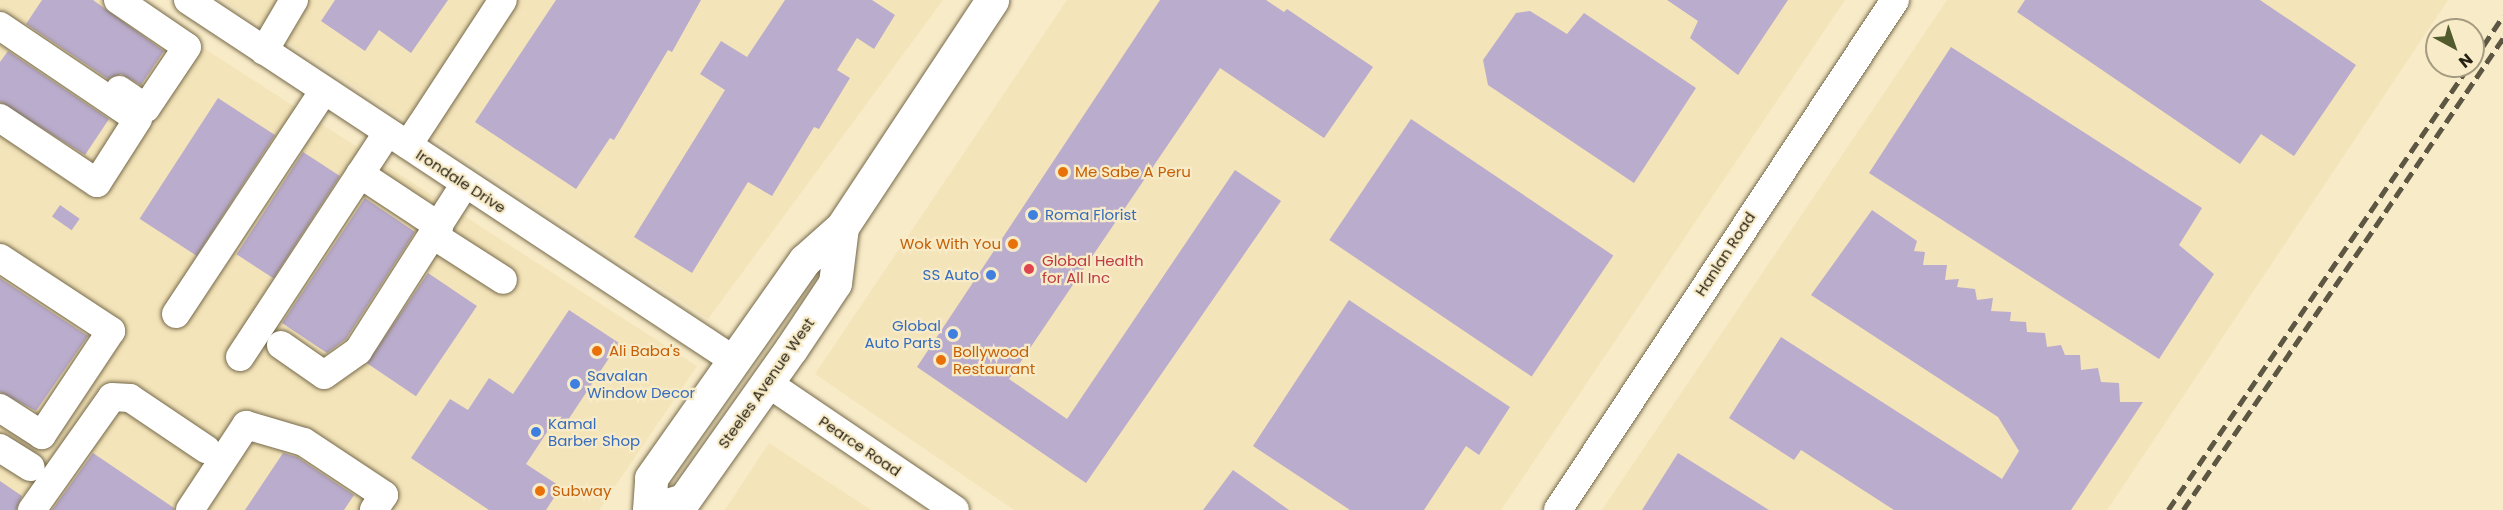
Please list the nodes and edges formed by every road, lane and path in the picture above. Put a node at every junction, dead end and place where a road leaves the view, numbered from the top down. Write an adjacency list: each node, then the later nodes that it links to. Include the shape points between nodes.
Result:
1 (118, 0): 8 (street)
2 (294, 0): 10 (street)
3 (503, 0): 13 (street)
4 (992, 0): 16 (main road, Steeles Avenue West)
5 (1895, 0): 34 (street, Hanlan Road)
6 (202, 4): 8 (street); 10 (street, Irondale Drive)
7 (0, 26): 12 (street, via 138,119 97,183)
8 (173, 37): 9 (street, via 187,47 146,108)
9 (48, 43)
10 (264, 51): 11 (street, Irondale Drive)
11 (324, 90): 13 (street, Irondale Drive); 20 (street)
12 (0, 118)
13 (398, 139): 14 (street); 15 (street, Irondale Drive)
14 (360, 174): 17 (street); 22 (street)
15 (465, 183): 17 (street); 23 (street, Irondale Drive)
16 (842, 227): 23 (main road, Steeles Avenue West, via 805,260); 24 (main road, Steeles Avenue West, via 835,283)
17 (436, 230): 19 (street); 21 (street, via 358,351 324,375)
18 (0, 258): 25 (street, via 111,332 42,435)
19 (502, 280)
20 (176, 314)
21 (281, 345)
22 (240, 357)
23 (735, 361): 24 (main road); 32 (main road, Steeles Avenue West, via 651,478)
24 (766, 382): 32 (main road, Steeles Avenue West, via 684,500); 33 (street, Pearce Road)
25 (0, 408)
26 (0, 448): 28 (street)
27 (206, 449): 29 (street, via 130,398 112,397)
28 (30, 467)
29 (32, 510)
30 (190, 510): 31 (street, via 246,425 288,434 314,448 384,495)
31 (374, 510)
32 (649, 510)
33 (955, 510)
34 (1558, 510)

